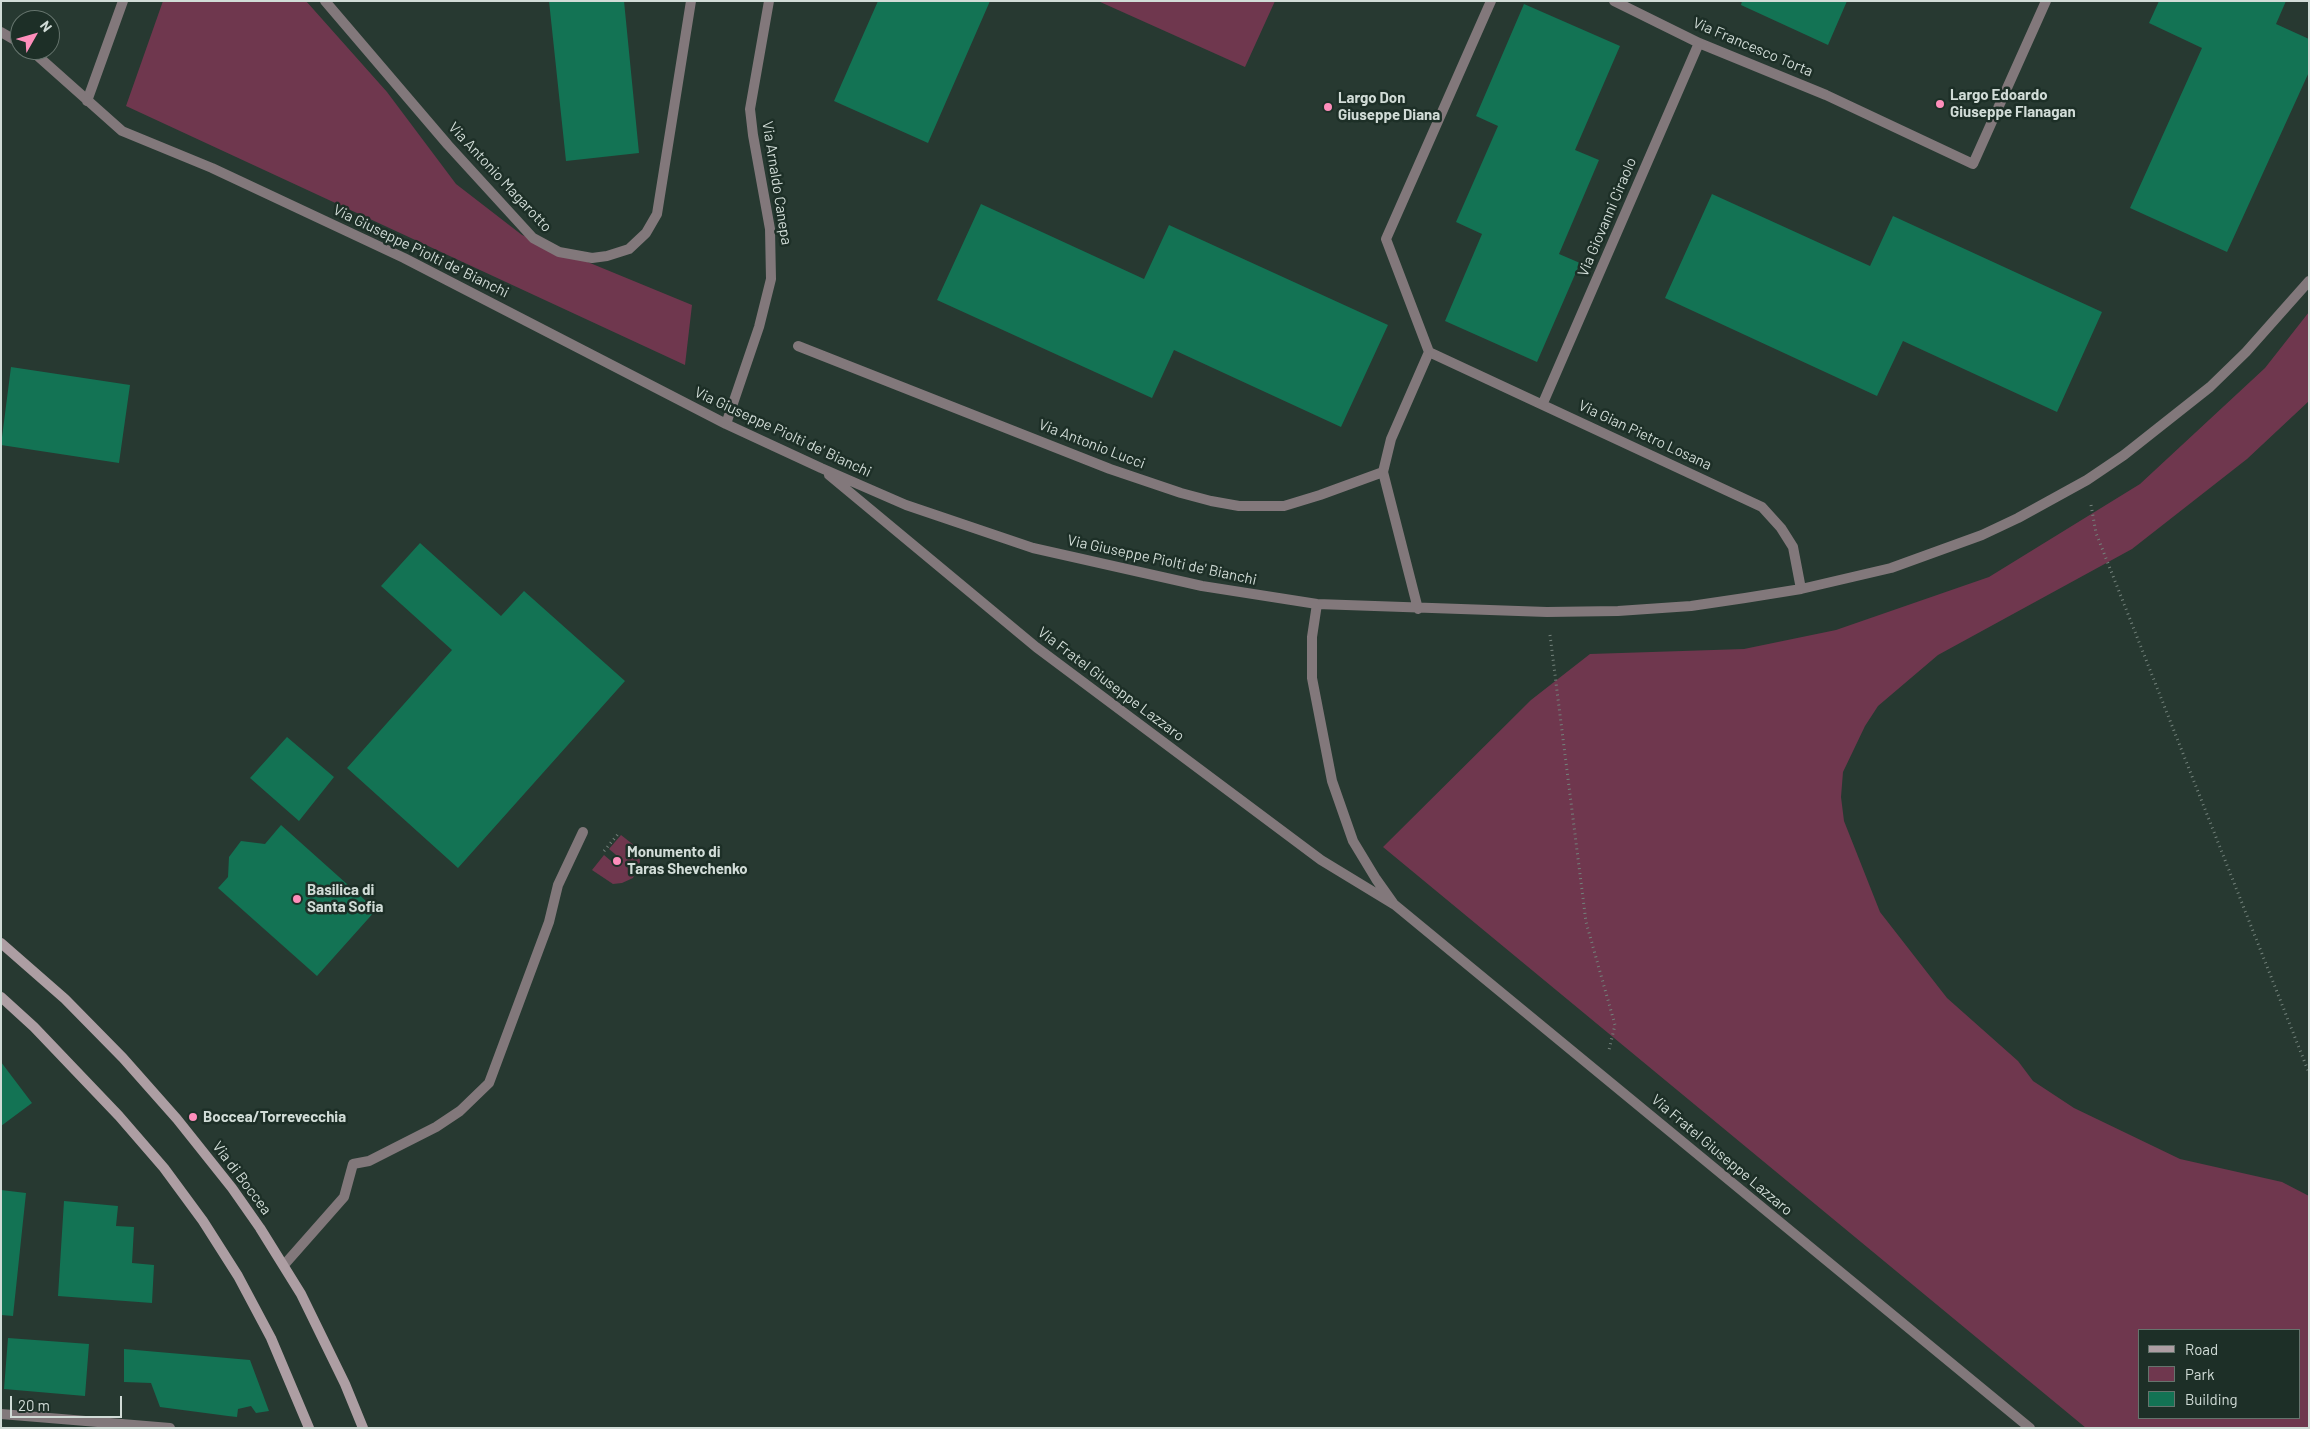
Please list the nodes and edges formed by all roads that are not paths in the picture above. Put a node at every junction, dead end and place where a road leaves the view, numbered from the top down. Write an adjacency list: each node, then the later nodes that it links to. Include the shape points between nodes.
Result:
1 (123, 1): 11 (street)
2 (325, 1): 3 (street, Via Antonio Magarotto, via 448,145 533,238 558,252 592,258 629,249 646,233 657,214)
3 (691, 1)
4 (769, 1): 16 (street, Via Arnaldo Canepa, via 750,109 770,229 771,279 759,327)
5 (1491, 1): 14 (street, via 1386,239)
6 (1614, 1): 8 (street, Via Francesco Torta)
7 (2046, 1): 9 (street, Via Francesco Torta, via 1973,164 1826,94)
8 (1635, 5): 9 (street, Via Francesco Torta)
9 (1699, 42): 15 (street, Via Giovanni Ciraolo)
10 (42, 60): 11 (street, Via Giuseppe Piolti de' Bianchi)
11 (87, 101): 16 (street, Via Giuseppe Piolti de' Bianchi, via 122,131 212,168 404,258)
12 (2309, 281): 19 (street, Via Giuseppe Piolti de' Bianchi, via 2210,387 2164,425 2087,480 1982,535 1891,568)
13 (798, 346): 18 (street, Via Antonio Lucci, via 1110,469 1211,501 1239,506 1284,506)
14 (1429, 352): 15 (street, Via Gian Pietro Losana); 18 (street, via 1391,439)
15 (1543, 403): 19 (street, Via Gian Pietro Losana, via 1762,507 1793,547)
16 (726, 424): 17 (street, Via Giuseppe Piolti de' Bianchi)
17 (821, 468): 20 (street, Via Giuseppe Piolti de' Bianchi, via 906,505 1032,548 1202,586); 23 (street, Via Fratel Giuseppe Lazzaro, via 1036,647 1340,874)
18 (1383, 472): 21 (street)
19 (1801, 589): 21 (street, Via Giuseppe Piolti de' Bianchi, via 1691,606 1618,611)
20 (1317, 604): 21 (street, Via Giuseppe Piolti de' Bianchi); 23 (street, Via Fratel Giuseppe Lazzaro, via 1312,637 1312,678 1332,782 1353,841)
21 (1418, 609)
22 (583, 832): 26 (street, via 558,886 549,922 488,1083 460,1111 436,1127 369,1161 353,1164 344,1197)
23 (1395, 905): 31 (street, Via Fratel Giuseppe Lazzaro)
24 (1, 943): 26 (main road, Via di Boccea, via 92,1025 178,1119 232,1188)
25 (1, 997): 29 (main road, via 119,1116 164,1168 203,1221 272,1338)
26 (284, 1265): 30 (main road, Via di Boccea, via 318,1325)
27 (1, 1414): 28 (street)
28 (170, 1428)
29 (309, 1428)
30 (363, 1428)
31 (2030, 1428)

